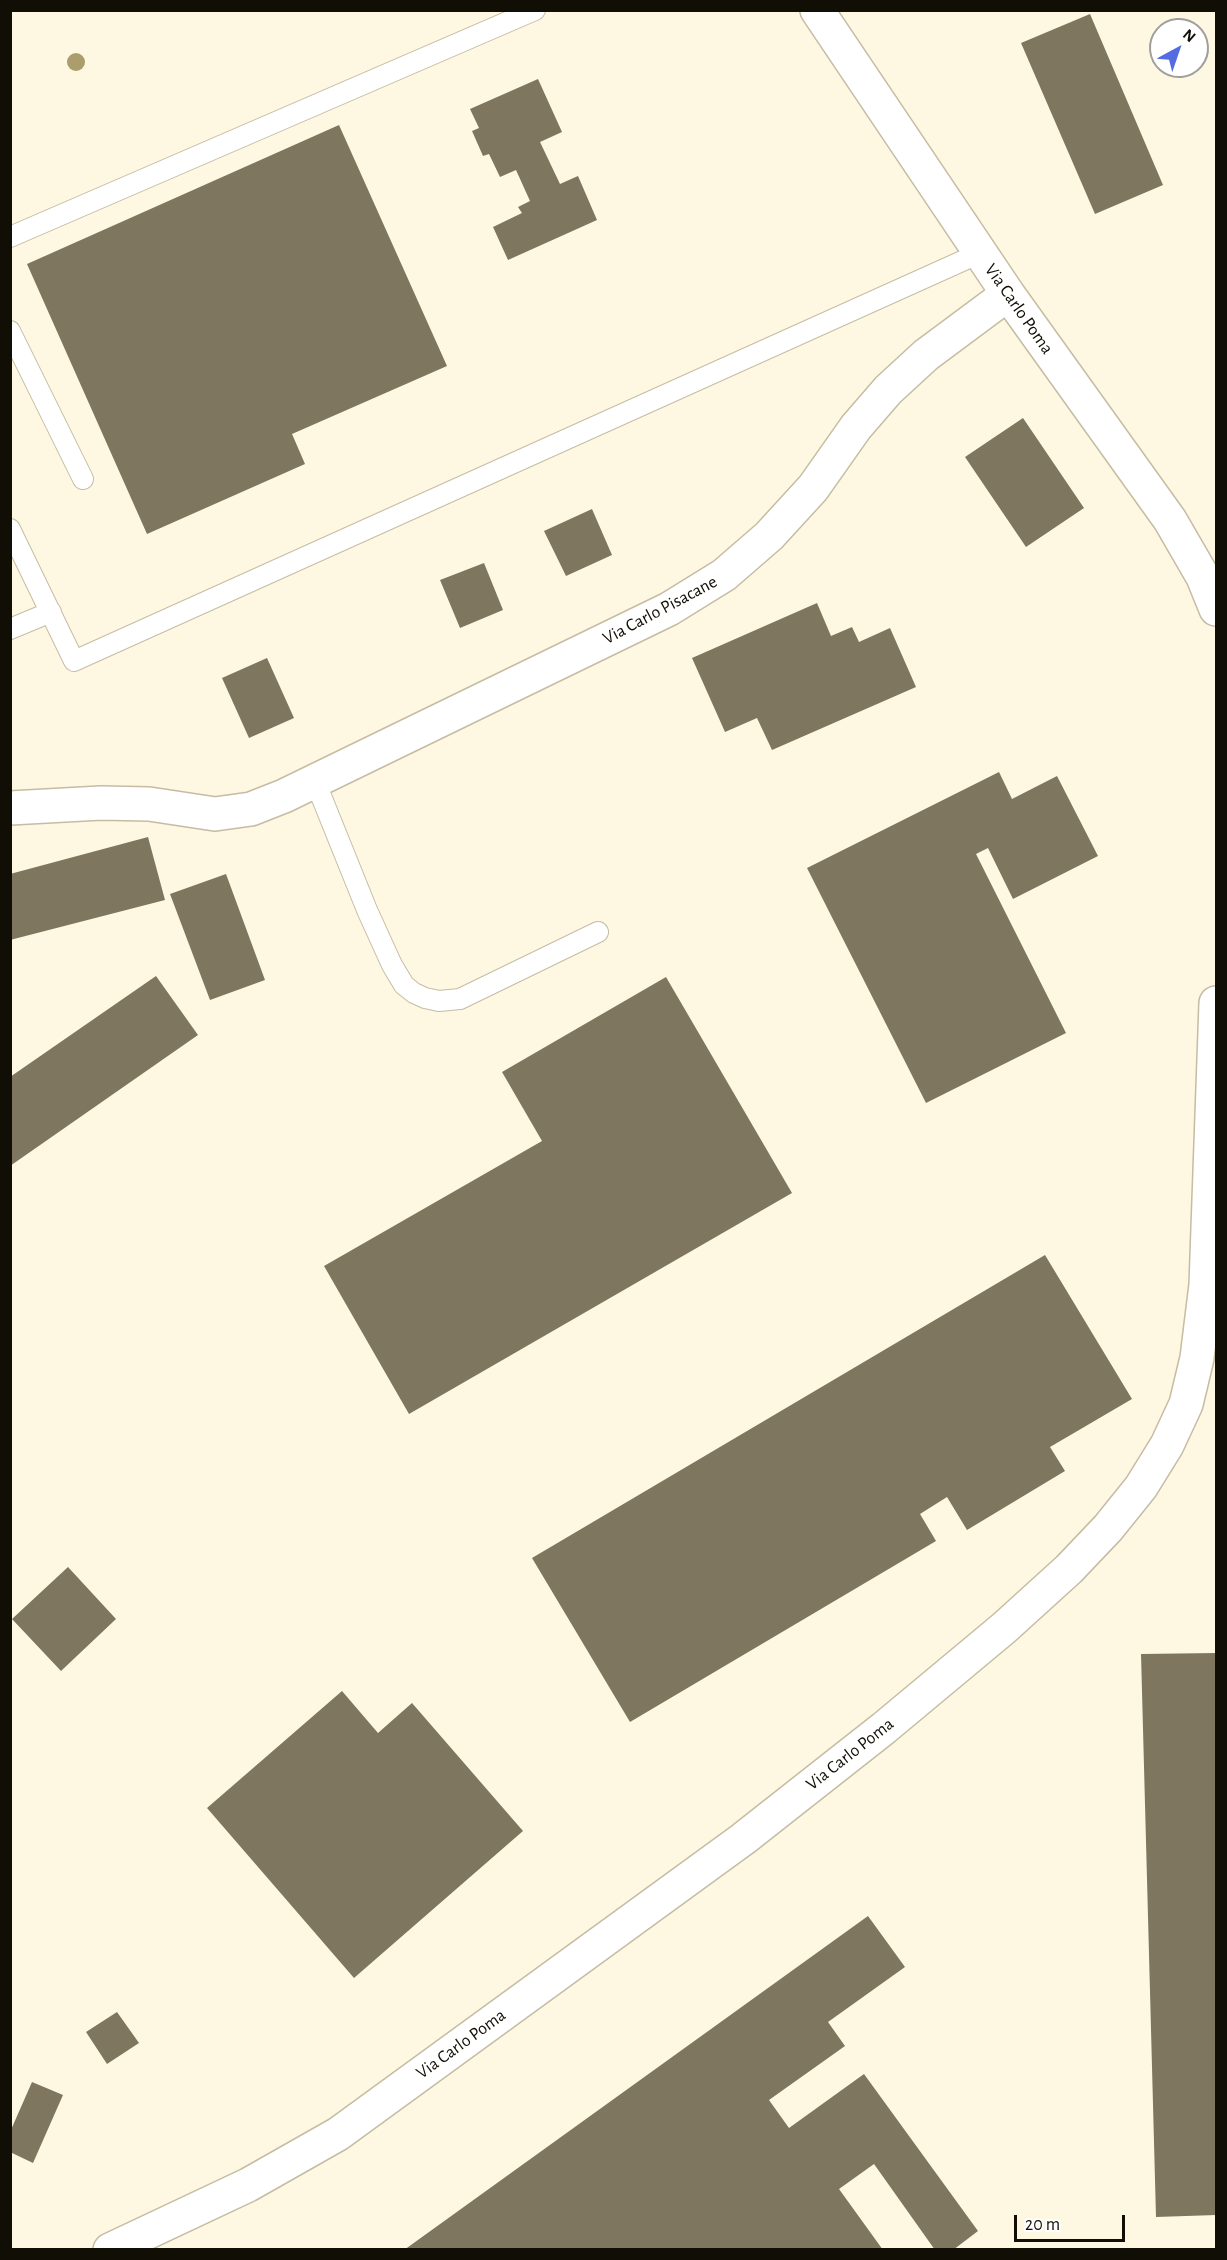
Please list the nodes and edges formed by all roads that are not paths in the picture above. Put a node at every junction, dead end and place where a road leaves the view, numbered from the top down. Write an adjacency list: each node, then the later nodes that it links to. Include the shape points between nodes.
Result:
1 (535, 10): 3 (lane)
2 (817, 10): 4 (street, Via Carlo Poma)
3 (10, 237)
4 (980, 253): 5 (street, Via Carlo Poma); 10 (lane, via 74,661)
5 (1008, 294): 9 (street, Via Carlo Poma, via 1170,520 1203,577); 12 (street, Via Carlo Pisacane, via 894,384 801,502 724,575 669,609)
6 (10, 331): 7 (lane)
7 (83, 478)
8 (10, 529): 10 (lane)
9 (1216, 609)
10 (51, 612): 11 (lane)
11 (10, 629)
12 (315, 781): 13 (street, Via Carlo Pisacane, via 270,803 231,813 110,803); 14 (lane, via 392,965 404,985 425,998 460,999)
13 (10, 808)
14 (598, 932)
15 (1216, 1003): 16 (street, Via Carlo Poma, via 1206,1285 1197,1358 1186,1404 1167,1445 1142,1487 1108,1528 1004,1628 847,1757 734,1845 351,2125 253,2183)
16 (110, 2250)

